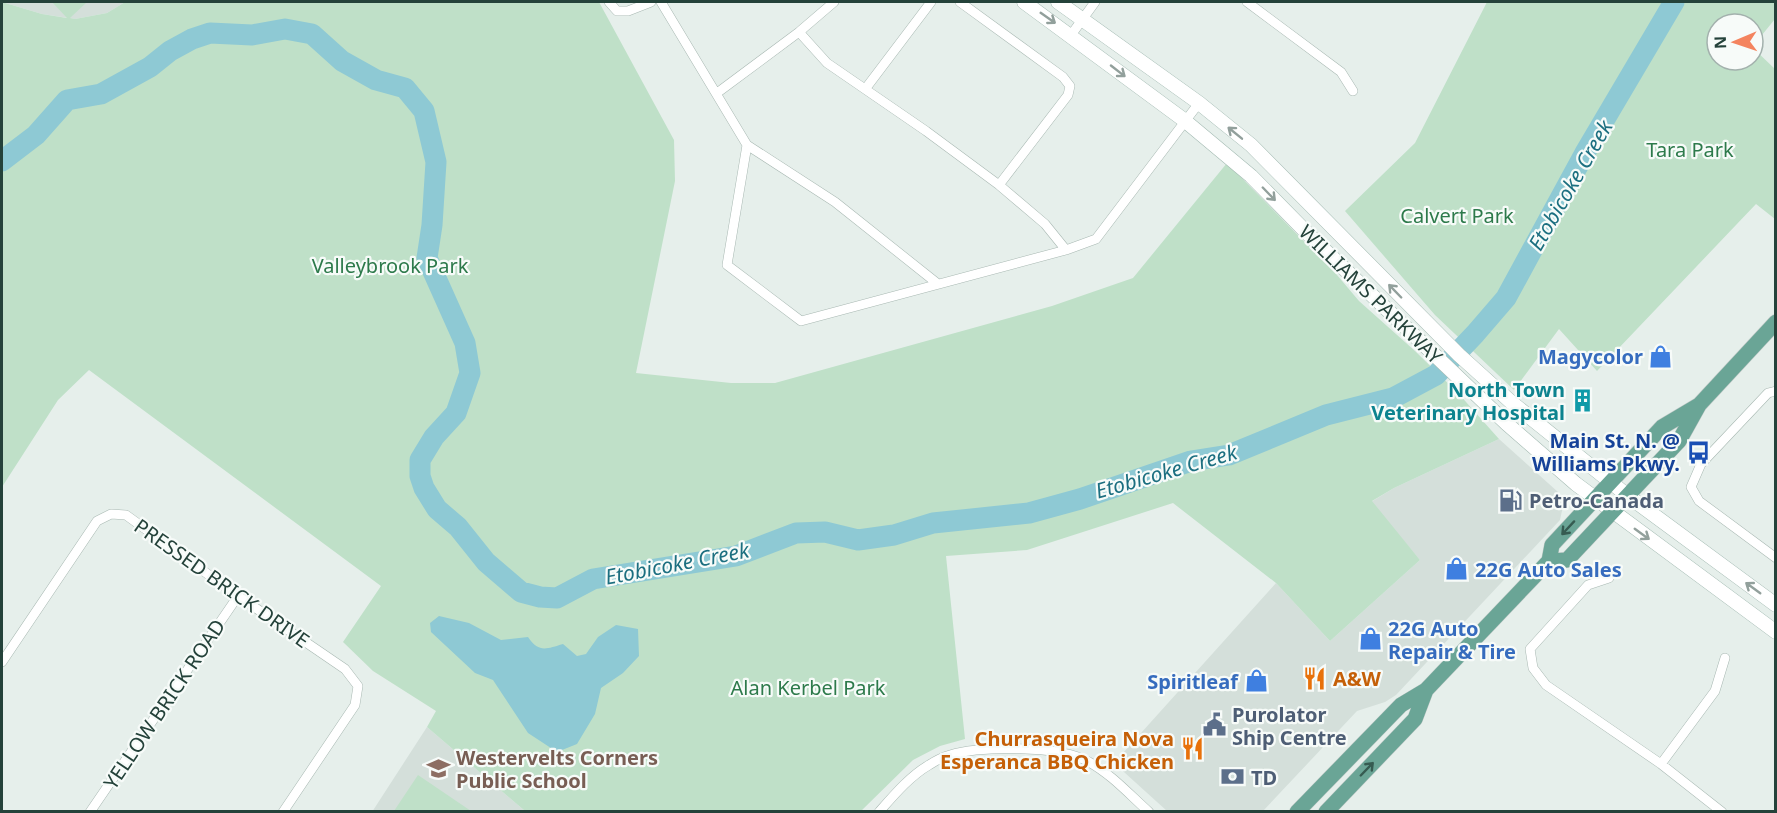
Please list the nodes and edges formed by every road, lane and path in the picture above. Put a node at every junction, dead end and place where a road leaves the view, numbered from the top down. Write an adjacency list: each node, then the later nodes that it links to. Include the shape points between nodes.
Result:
1 (609, 2): 2 (street, via 617,12)
2 (651, 2)
3 (661, 2): 16 (street)
4 (834, 2): 12 (street)
5 (931, 2): 14 (street)
6 (960, 2): 20 (street, via 1070,86 1068,95)
7 (1024, 2): 13 (main road, WILLIAMS PARKWAY, one-way to 13)
8 (1058, 2): 11 (main road, WILLIAMS PARKWAY)
9 (1095, 2): 11 (street)
10 (1247, 2): 15 (street, via 1341,72)
11 (1082, 19): 13 (street); 17 (main road, WILLIAMS PARKWAY)
12 (799, 32): 14 (street, via 827,63); 16 (street)
13 (1071, 35): 18 (main road, WILLIAMS PARKWAY, one-way to 18)
14 (866, 88): 20 (street)
15 (1353, 91)
16 (717, 93): 19 (street)
17 (1199, 103): 18 (street); 26 (main road, WILLIAMS PARKWAY, one-way to 17, via 1482,377 1251,146)
18 (1184, 120): 21 (street, via 1096,239); 28 (main road, WILLIAMS PARKWAY, one-way to 28, via 1251,176 1522,438)
19 (747, 145): 22 (street, via 835,202); 22 (street, via 727,265 801,321)
20 (999, 185): 21 (street, via 1045,224)
21 (1066, 250): 22 (street)
22 (938, 284)
23 (1776, 322): 25 (main road)
24 (1776, 391): 30 (street, via 1768,393 1701,464 1691,487 1699,501)
25 (1699, 405): 26 (main road, via 1662,427); 27 (main road, via 1679,441)
26 (1611, 482): 27 (main road, WILLIAMS PARKWAY); 28 (main road)
27 (1628, 496): 29 (main road); 34 (main road, WILLIAMS PARKWAY, one-way to 27)
28 (1596, 498): 29 (main road, WILLIAMS PARKWAY); 31 (main road, one-way to 31, via 1552,545)
29 (1613, 512): 31 (main road, via 1567,560); 35 (main road, WILLIAMS PARKWAY, one-way to 35)
30 (1776, 558)
31 (1549, 561): 38 (main road)
32 (1608, 578): 39 (street, via 1588,585 1530,650 1533,668 1546,685)
33 (238, 596): 37 (street, PRESSED BRICK DRIVE, via 126,515 111,514 97,522); 40 (street, YELLOW BRICK ROAD); 41 (street, PRESSED BRICK DRIVE, via 345,669 358,686 355,705)
34 (1776, 605)
35 (1776, 632)
36 (1725, 658): 39 (street, via 1715,691)
37 (2, 662)
38 (1426, 690): 44 (main road, via 1401,705); 45 (main road, one-way to 38, via 1415,719)
39 (1661, 764): 46 (street)
40 (90, 812)
41 (283, 812)
42 (879, 812): 43 (street, via 927,765 948,755 1019,750 1068,753 1087,760 1106,772)
43 (1149, 812)
44 (1297, 812)
45 (1326, 812)
46 (1722, 812)

